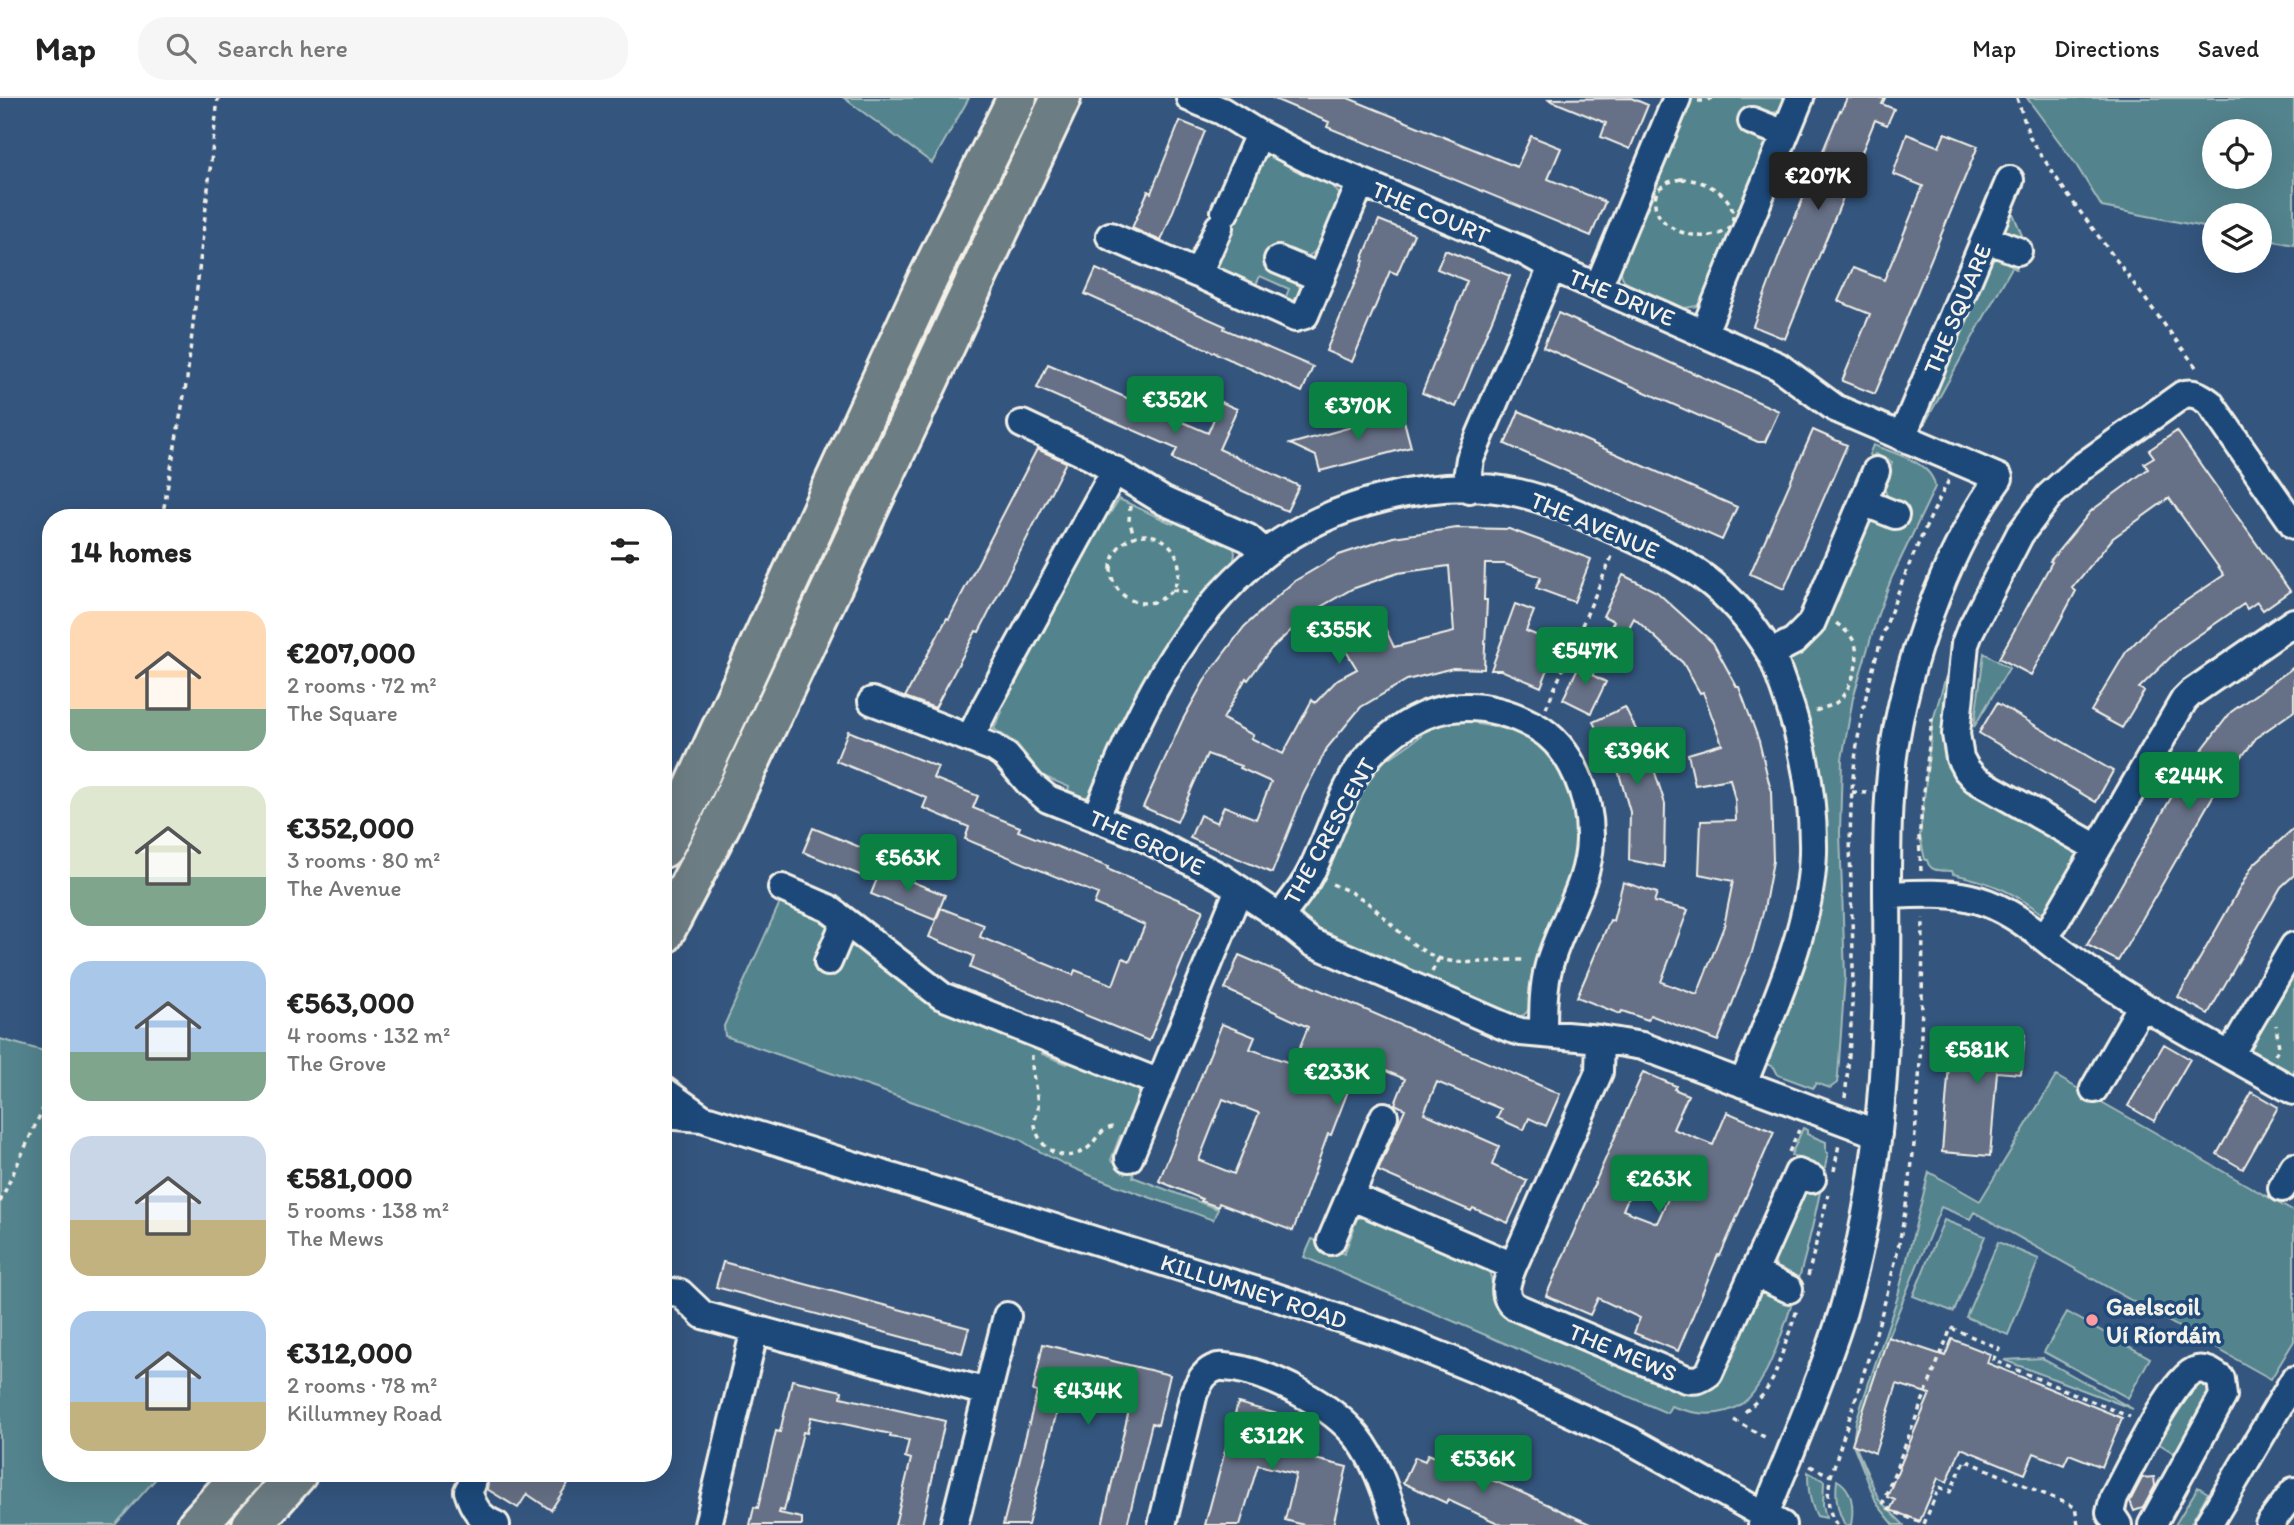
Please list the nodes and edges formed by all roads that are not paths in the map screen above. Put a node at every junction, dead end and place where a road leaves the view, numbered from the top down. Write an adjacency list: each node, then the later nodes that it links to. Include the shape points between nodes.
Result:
1 (1017, 98): 34 (highway, via 926,283)
2 (1061, 98): 40 (highway, via 727,812)
3 (1190, 98): 7 (street)
4 (1677, 98): 18 (street)
5 (1800, 98): 8 (street)
6 (1752, 121): 8 (street)
7 (1259, 134): 10 (street, THE COURT); 16 (street)
8 (1785, 134): 19 (street)
9 (2010, 180): 12 (street, THE SQUARE)
10 (1361, 182): 15 (street, THE COURT); 17 (street)
11 (1110, 236): 16 (street)
12 (1986, 239): 13 (street); 21 (street, THE SQUARE)
13 (2018, 251)
14 (1278, 260): 17 (street)
15 (1552, 267): 18 (street, THE DRIVE); 24 (street, THE DRIVE, via 1471,459)
16 (1198, 274): 17 (street, via 1296,318 1305,315)
17 (1321, 278)
18 (1598, 287): 19 (street, THE DRIVE)
19 (1704, 332): 21 (street, THE DRIVE, via 1788,372 1835,408)
20 (1023, 424): 22 (street)
21 (1902, 437): 38 (street, THE DRIVE, via 1999,478 1946,576 1905,694 1891,771)
22 (1115, 470): 28 (street, via 1164,501 1248,538); 32 (street)
23 (1876, 471): 25 (street)
24 (1469, 489): 28 (street, THE AVENUE, via 1363,502 1328,515); 30 (street, THE AVENUE, via 1538,498 1673,558 1731,599)
25 (1863, 502): 26 (street); 30 (street, via 1811,624)
26 (1895, 515)
27 (2294, 525): 35 (street, via 2210,404 2187,393 2063,483 2021,534 1967,638 1956,734 1960,758 1975,779)
28 (1265, 553): 33 (street, THE AVENUE, via 1212,602 1172,657 1142,709)
29 (2294, 622): 35 (street, via 2190,693)
30 (1771, 653): 50 (street, THE AVENUE, via 1795,718 1809,783 1813,857 1794,952)
31 (872, 701): 32 (street, THE GROVE)
32 (970, 738): 33 (street, THE GROVE, via 1000,752 1048,799)
33 (1096, 817): 37 (street, THE GROVE, via 1172,851)
34 (672, 831)
35 (2097, 848): 42 (street)
36 (782, 888): 41 (street, via 819,903)
37 (1239, 889): 39 (street, THE CRESCENT); 49 (street)
38 (1887, 895): 42 (street, via 1941,893 1974,898 2001,908); 57 (street, via 1887,1034)
39 (1280, 917): 46 (street, THE CRESCENT, via 1315,944 1511,1029); 46 (street, THE CRESCENT, via 1310,874 1356,773 1403,725 1440,709 1470,706 1513,716 1537,727 1564,754 1587,805 1590,841 1586,872 1549,965)
40 (672, 918)
41 (845, 922): 44 (street); 49 (street, via 942,996)
42 (2043, 937): 45 (street)
43 (2294, 946): 48 (street)
44 (828, 962)
45 (2143, 1005): 48 (street); 51 (street)
46 (1543, 1033): 47 (street, THE CRESCENT)
47 (1600, 1039): 50 (street, THE CRESCENT, via 1642,1046); 62 (street, THE MEWS, via 1599,1072)
48 (2230, 1055): 52 (street)
49 (1160, 1083): 58 (street)
50 (1743, 1084): 57 (street, THE CRESCENT)
51 (2095, 1089)
52 (2294, 1091)
53 (672, 1096): 56 (street, KILLUMNEY ROAD)
54 (672, 1116): 56 (street, KILLUMNEY ROAD)
55 (1384, 1116): 60 (street)
56 (702, 1118): 74 (street, KILLUMNEY ROAD, via 1395,1337 1630,1440)
57 (1878, 1133): 74 (street, via 1863,1231 1842,1313)
58 (1129, 1158)
59 (1812, 1179): 63 (street, THE MEWS, via 1798,1173)
60 (1350, 1196): 61 (street); 62 (street)
61 (1331, 1241)
62 (1513, 1266): 63 (street, THE MEWS, via 1506,1291 1510,1303 1694,1381 1709,1373)
63 (1754, 1273): 64 (street)
64 (1789, 1289)
65 (672, 1292): 67 (street, via 680,1293 703,1315)
66 (1007, 1317): 69 (street)
67 (755, 1329): 69 (street); 78 (street)
68 (2294, 1380): 84 (street)
69 (987, 1392): 79 (street)
70 (236, 1482): 75 (highway)
71 (290, 1482): 76 (highway)
72 (472, 1484): 77 (street, via 468,1491 475,1509)
73 (2294, 1491): 85 (street)
74 (1770, 1522)
75 (197, 1525)
76 (252, 1525)
77 (496, 1525)
78 (708, 1525)
79 (954, 1525)
80 (1162, 1525): 81 (street, via 1194,1393 1203,1375 1220,1366 1277,1381 1336,1417 1372,1461)
81 (1397, 1525)
82 (2118, 1525): 83 (street, via 2110,1513 2114,1497 2168,1398 2187,1374 2198,1369 2211,1371 2221,1380 2223,1396)
83 (2152, 1525)
84 (2208, 1525)
85 (2269, 1525)

